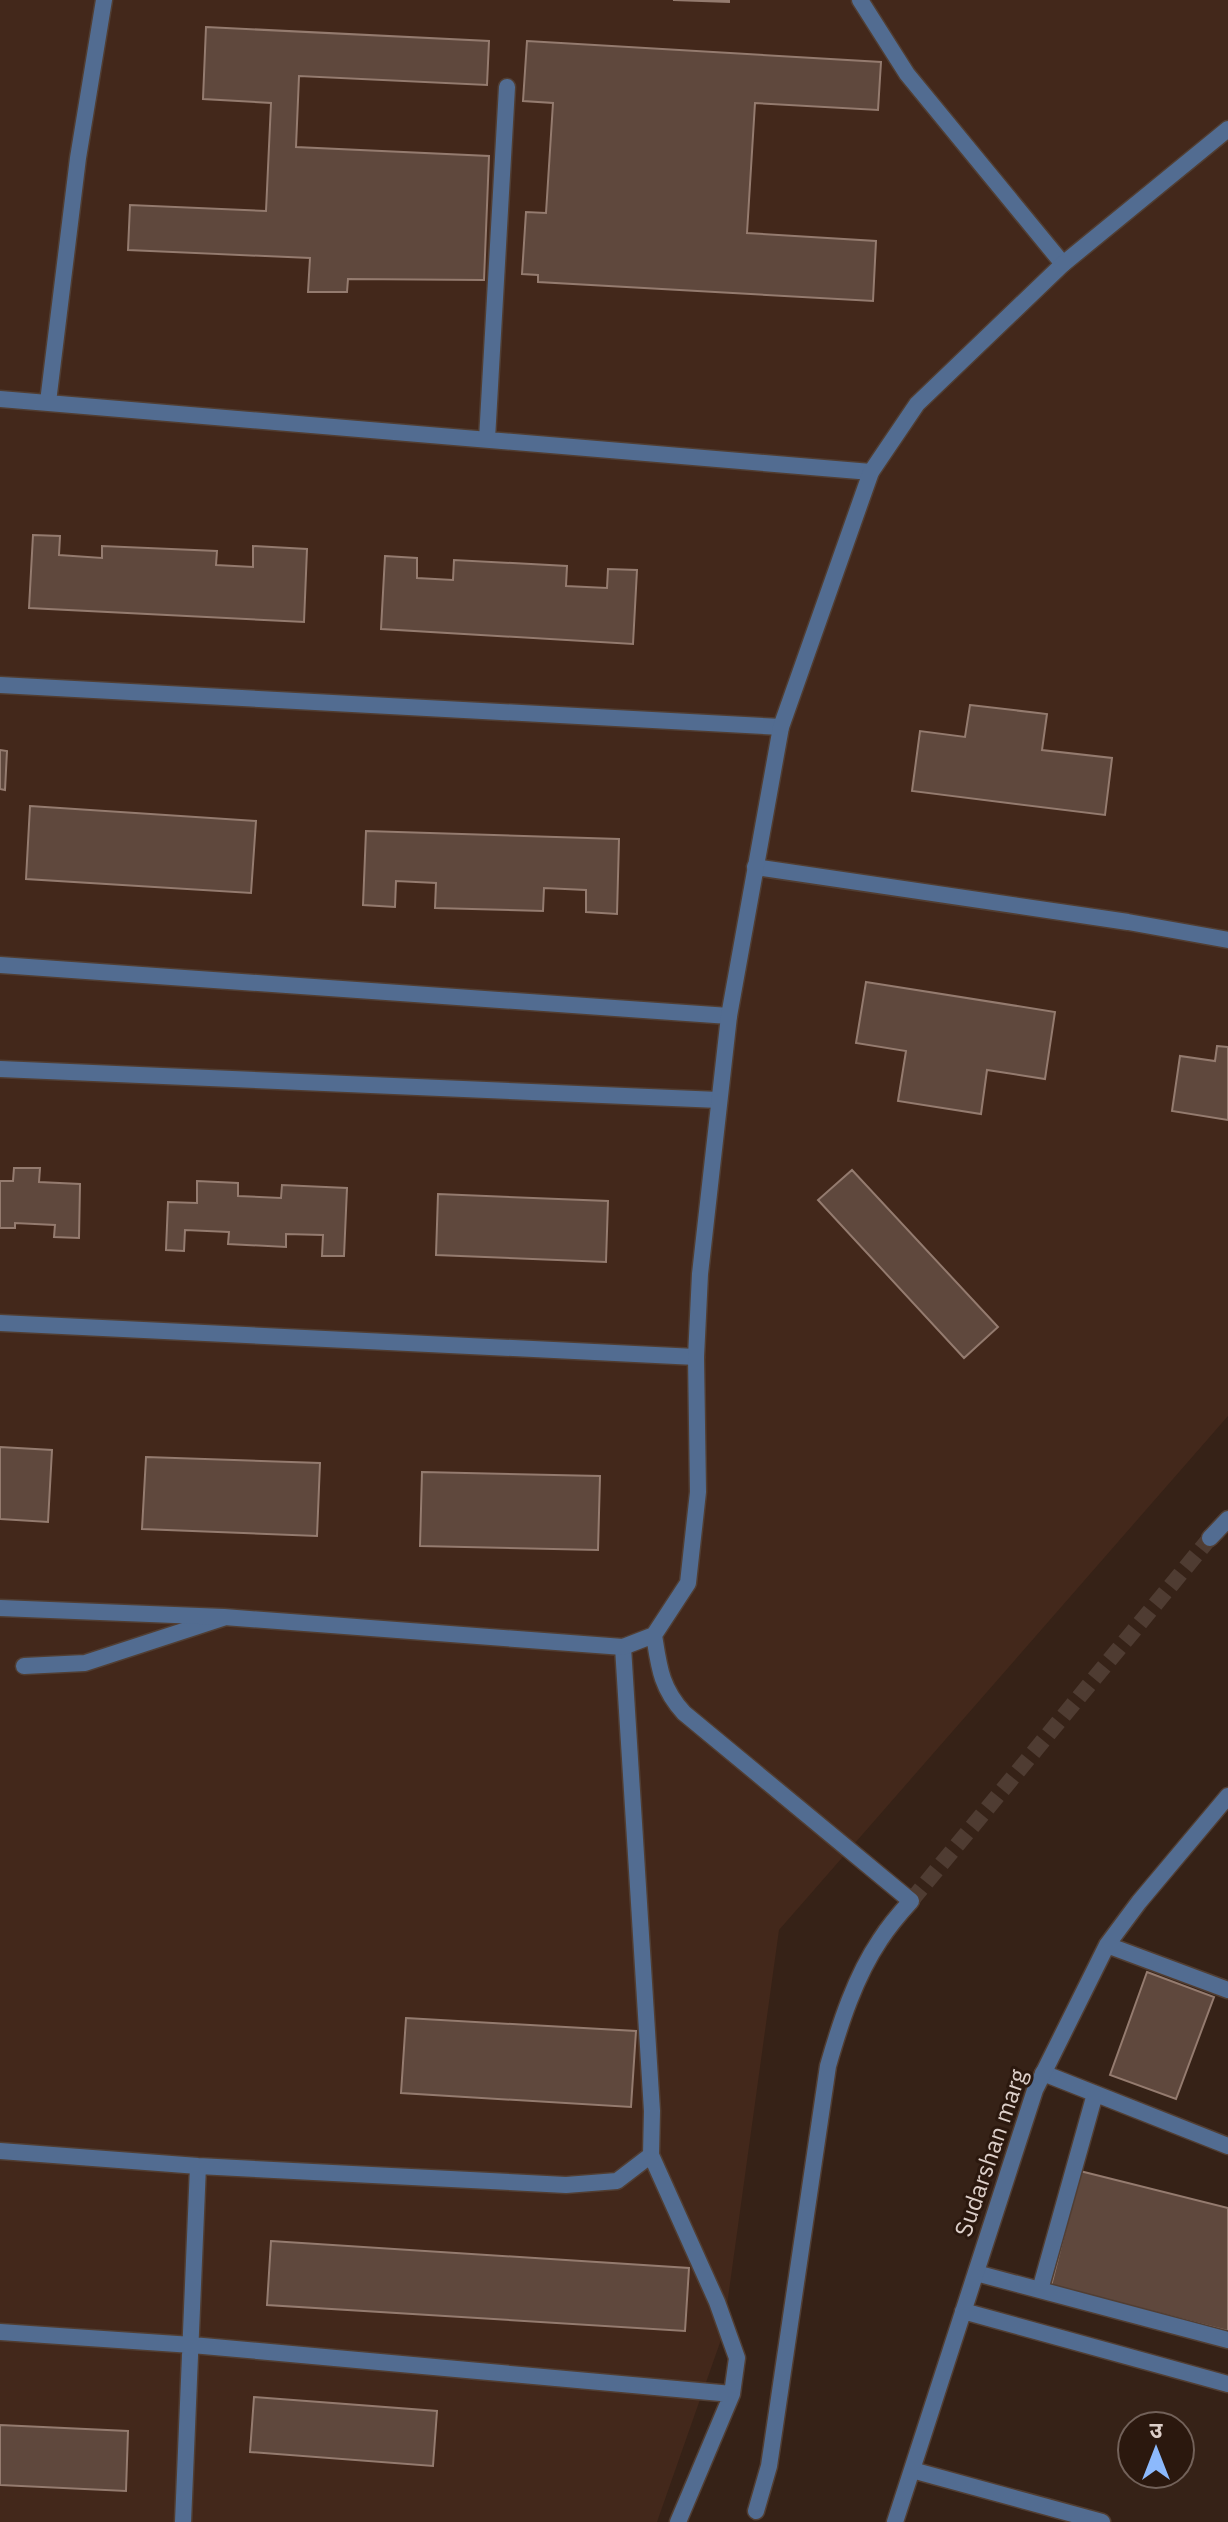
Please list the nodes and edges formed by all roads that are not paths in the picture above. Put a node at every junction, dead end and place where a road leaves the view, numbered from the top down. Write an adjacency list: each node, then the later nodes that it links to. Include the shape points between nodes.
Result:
1 (104, 0): 7 (street)
2 (860, 0): 5 (street, via 907,74)
3 (507, 87): 8 (street)
4 (1228, 129): 5 (street)
5 (1063, 264): 9 (street, via 917,404)
6 (0, 399): 7 (street)
7 (48, 402): 8 (street)
8 (487, 439): 9 (street)
9 (871, 472): 11 (street)
10 (0, 685): 11 (street)
11 (781, 727): 12 (street)
12 (755, 867): 13 (street); 15 (street)
13 (1228, 940)
14 (0, 965): 15 (street)
15 (729, 1016): 17 (street)
16 (0, 1069): 17 (street)
17 (719, 1100): 19 (street)
18 (0, 1323): 19 (street)
19 (696, 1357): 24 (street, via 698,1492 688,1583)
20 (1228, 1519): 21 (street)
21 (1210, 1538)
22 (0, 1608): 23 (street)
23 (224, 1617): 25 (street); 26 (street, via 85,1663)
24 (654, 1635): 25 (street); 45 (street, via 669,1697 684,1713 911,1901 866,1965 828,2066 769,2466)
25 (623, 1647): 34 (street)
26 (24, 1666)
27 (1228, 1796): 28 (street, Sudarshan marg)
28 (1107, 1945): 29 (street); 30 (street, Sudarshan marg)
29 (1228, 1990)
30 (1043, 2073): 31 (street); 36 (street, Sudarshan marg)
31 (1095, 2094): 32 (street); 37 (street)
32 (1228, 2146)
33 (0, 2151): 35 (street)
34 (651, 2155): 35 (street, via 617,2181 566,2185); 43 (street, via 737,2358)
35 (198, 2166): 41 (street)
36 (976, 2273): 37 (street); 38 (street, Sudarshan marg)
37 (1040, 2290): 40 (street)
38 (963, 2311): 42 (street); 44 (street, Sudarshan marg)
39 (0, 2332): 41 (street)
40 (1228, 2340)
41 (192, 2345): 43 (street); 46 (street)
42 (1228, 2384)
43 (732, 2394): 47 (street)
44 (912, 2470): 48 (street, Sudarshan marg); 49 (street)
45 (756, 2511)
46 (183, 2522)
47 (678, 2522)
48 (895, 2522)
49 (1102, 2522)

